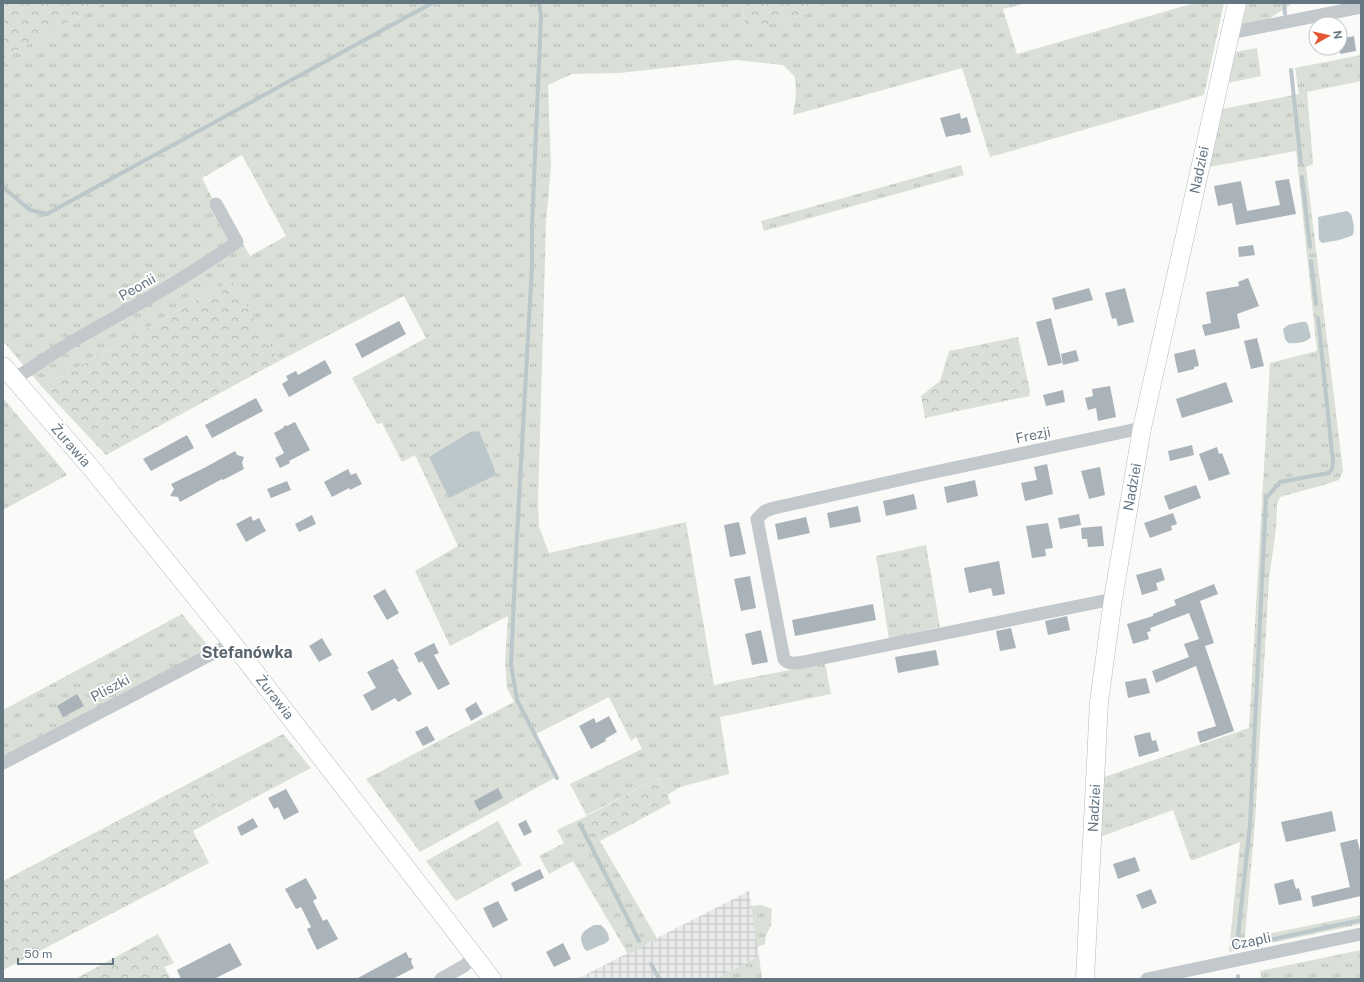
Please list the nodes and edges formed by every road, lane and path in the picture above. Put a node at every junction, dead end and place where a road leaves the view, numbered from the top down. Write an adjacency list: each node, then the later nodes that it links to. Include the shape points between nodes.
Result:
1 (1237, 3): 3 (street, Nadziei)
2 (1361, 7): 3 (street)
3 (1230, 33): 6 (street, Nadziei)
4 (216, 204): 5 (street, Peonii, via 237,242 158,293)
5 (8, 373): 8 (street, Żurawia, via 92,469)
6 (1142, 428): 7 (street, Nadziei); 7 (street, Frezji, via 774,508 765,511 757,519 784,659 787,662 803,662)
7 (1113, 599): 14 (street, Nadziei, via 1100,702)
8 (232, 641): 9 (street, Pliszki); 11 (street, Żurawia)
9 (3, 763)
10 (1361, 934): 15 (street, Czapli)
11 (475, 957): 12 (street); 13 (street, Żurawia)
12 (441, 979)
13 (492, 979)
14 (1085, 979)
15 (1147, 979)

